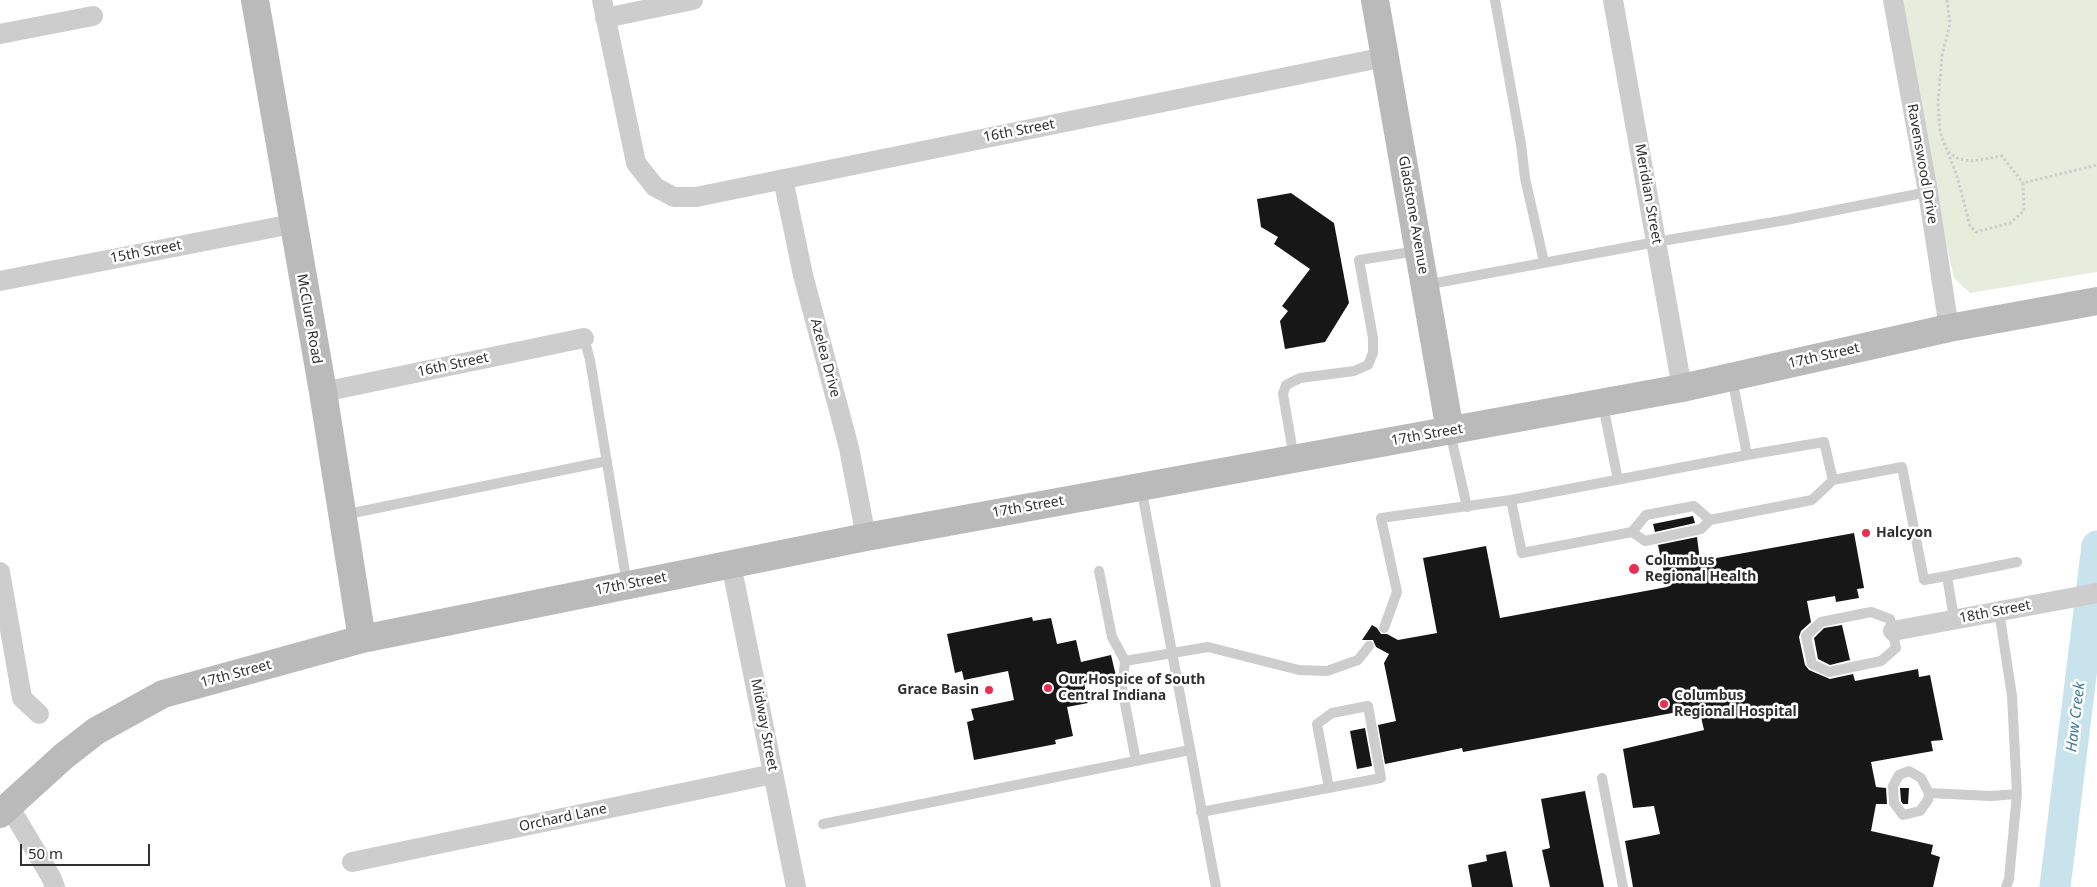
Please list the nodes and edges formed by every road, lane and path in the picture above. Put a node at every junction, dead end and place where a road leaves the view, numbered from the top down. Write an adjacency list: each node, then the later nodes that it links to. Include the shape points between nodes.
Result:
1 (255, 0): 17 (street, McClure Road)
2 (694, 0): 8 (street)
3 (1375, 0): 11 (street, Gladstone Avenue)
4 (1495, 0): 20 (lane, via 1525,178)
5 (1613, 0): 18 (street, Meridian Street)
6 (1893, 0): 16 (street, Ravenswood Drive)
7 (1947, 0): 12 (path, via 1950,24 1942,55 1938,103 1940,132)
8 (604, 9): 14 (street, 16th Street, via 636,163 655,188 674,197 696,197)
9 (93, 16): 10 (street)
10 (0, 34)
11 (1385, 57): 14 (street, 16th Street); 19 (street, Gladstone Avenue)
12 (1948, 151): 15 (path, via 1959,159 1972,161 2002,156); 15 (path, via 1970,226 1976,232 2010,223 2024,211)
13 (2097, 165): 15 (path)
14 (783, 179): 42 (street, Azelea Drive, via 803,275 849,448)
15 (2024, 184)
16 (1928, 192): 18 (lane); 24 (street, Ravenswood Drive)
17 (292, 224): 21 (street, 15th Street); 28 (street, McClure Road)
18 (1656, 242): 20 (lane); 27 (street, Meridian Street)
19 (1419, 250): 22 (street, Gladstone Avenue); 32 (lane, via 1359,260 1373,353 1368,365 1354,371 1300,378 1286,385 1283,394)
20 (1544, 262): 22 (lane)
21 (0, 281)
22 (1425, 285): 30 (street, Gladstone Avenue)
23 (2097, 300): 24 (street, 17th Street)
24 (1949, 328): 26 (street, 17th Street)
25 (584, 338): 28 (street, 16th Street); 33 (lane)
26 (1732, 377): 27 (street, 17th Street); 31 (lane)
27 (1682, 388): 29 (street, 17th Street)
28 (323, 392): 39 (street, McClure Road)
29 (1602, 402): 30 (street, 17th Street); 34 (lane)
30 (1450, 430): 32 (street, 17th Street); 38 (lane)
31 (1747, 456): 34 (lane); 35 (lane, via 1824,442)
32 (1294, 459): 36 (street, 17th Street)
33 (607, 461): 39 (lane); 48 (lane)
34 (1618, 480): 37 (lane)
35 (1833, 480): 40 (lane, via 1812,500); 47 (lane, via 1902,467 1924,580)
36 (1141, 487): 42 (street, 17th Street); 56 (lane)
37 (1511, 500): 38 (lane); 41 (lane, via 1522,553)
38 (1467, 507): 52 (lane, via 1381,518 1396,592)
39 (342, 515): 54 (street, McClure Road)
40 (1710, 520): 41 (lane, via 1701,529 1645,541); 41 (lane, via 1694,506 1646,515)
41 (1632, 532)
42 (866, 536): 44 (street, 17th Street)
43 (2017, 562): 47 (lane)
44 (731, 564): 48 (street, 17th Street); 61 (street, Midway Street)
45 (1099, 571): 57 (lane, via 1112,636)
46 (0, 572): 58 (street, via 22,698)
47 (1947, 576): 51 (lane)
48 (628, 585): 54 (street, 17th Street)
49 (2097, 592): 50 (street, 18th Street)
50 (1999, 611): 51 (street, 18th Street); 65 (lane, via 2012,696)
51 (1954, 619): 53 (street, 18th Street)
52 (1384, 628)
53 (1893, 631): 53 (lane, via 1896,648 1881,661 1830,672 1812,664 1806,636 1821,622 1871,612 1890,618)
54 (362, 638): 66 (street, 17th Street, via 163,694 96,731)
55 (1369, 646): 56 (lane, via 1358,660 1327,671 1299,670 1208,647)
56 (1172, 653): 57 (lane); 59 (lane)
57 (1125, 661): 60 (lane, via 1122,688)
58 (39, 714)
59 (1190, 750): 60 (lane); 67 (lane)
60 (1136, 761): 68 (lane)
61 (773, 774): 69 (street, Orchard Lane); 71 (street, Midway Street)
62 (1602, 778): 73 (lane)
63 (1329, 788): 63 (lane, via 1380,778 1368,706 1332,713 1317,724); 67 (lane)
64 (1929, 793): 65 (lane)
65 (2017, 794): 74 (lane)
66 (4, 810): 70 (street)
67 (1202, 812): 72 (lane)
68 (823, 824)
69 (352, 862)
70 (55, 887)
71 (796, 887)
72 (1216, 887)
73 (1624, 887)
74 (2006, 887)

